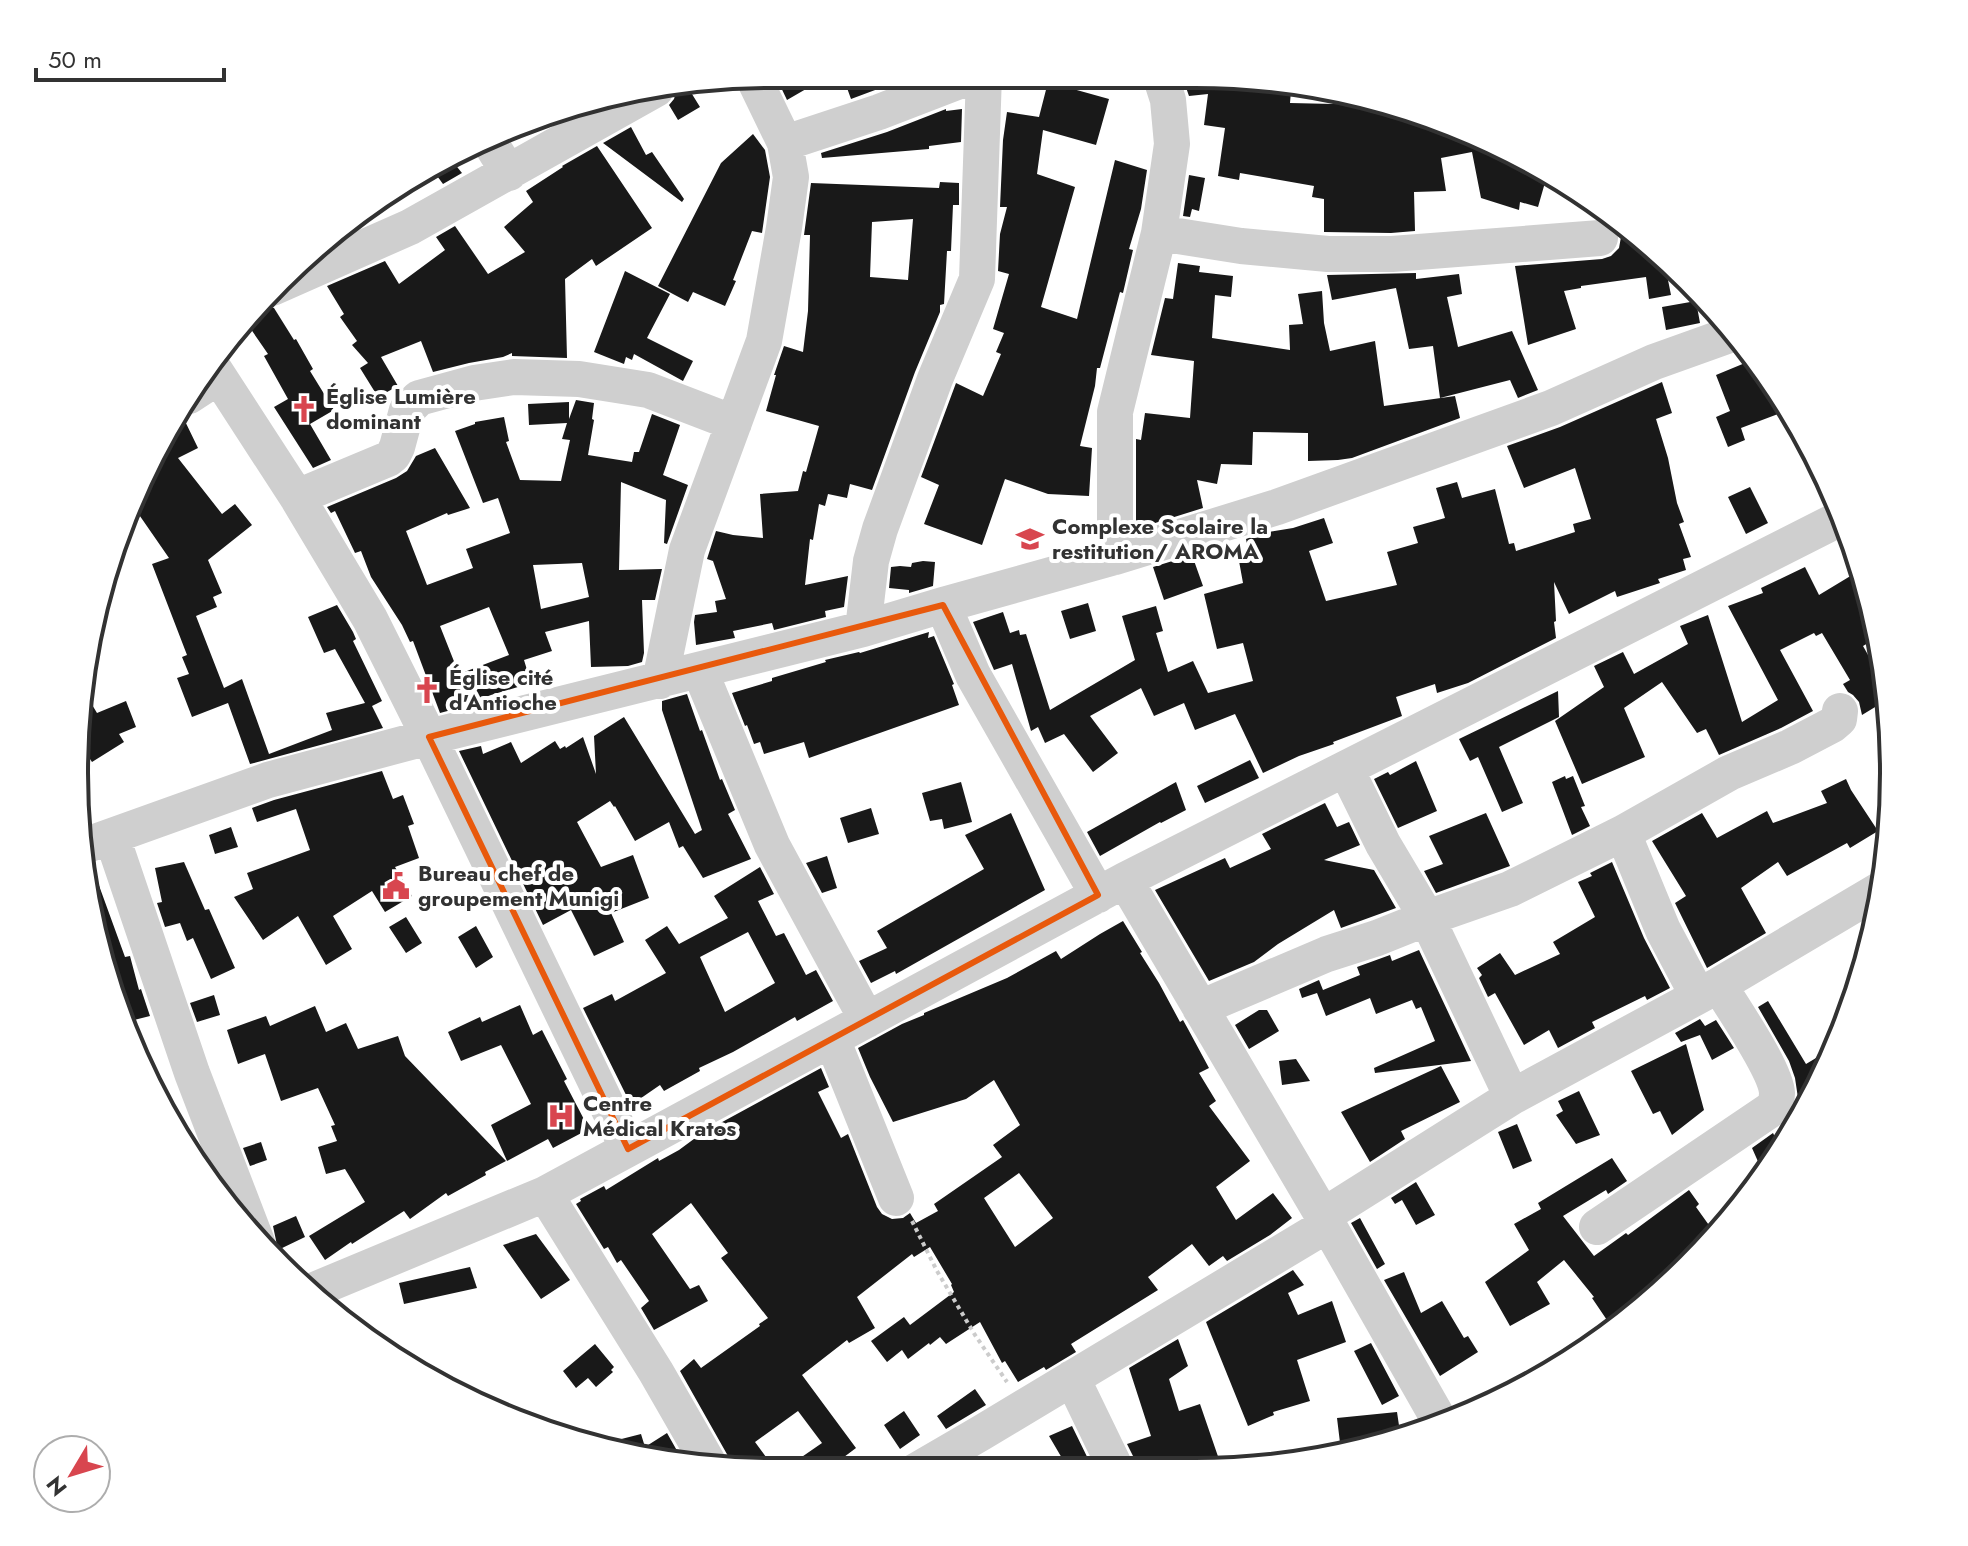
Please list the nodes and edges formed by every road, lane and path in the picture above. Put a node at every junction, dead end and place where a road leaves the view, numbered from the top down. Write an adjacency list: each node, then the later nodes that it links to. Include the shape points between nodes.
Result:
1 (758, 88): 6 (street)
2 (941, 88): 6 (street)
3 (984, 88): 19 (street, via 977,279 880,529)
4 (1164, 88): 9 (street, via 1172,144)
5 (632, 103): 8 (street)
6 (785, 143): 14 (street, via 791,177 764,341)
7 (493, 148): 8 (street)
8 (509, 173): 11 (street, via 410,227)
9 (1159, 233): 10 (street, via 1328,254); 17 (street, via 1115,412)
10 (1600, 238)
11 (305, 273)
12 (1723, 337): 17 (street, via 1464,440 1277,507)
13 (209, 384): 15 (street)
14 (734, 423): 15 (street, via 648,390 579,379 514,377 474,383 419,398 407,410 397,447 388,459); 21 (street, via 687,550)
15 (297, 497): 23 (street, via 370,619)
16 (1832, 522): 24 (street)
17 (1115, 557): 18 (street)
18 (943, 605): 19 (street); 27 (street, via 973,675)
19 (863, 629): 20 (street)
20 (700, 671): 21 (street); 32 (street, via 772,845)
21 (660, 681): 23 (street)
22 (1840, 711): 25 (street, via 1832,725 1729,773)
23 (429, 737): 26 (street, via 268,780); 35 (street)
24 (1346, 769): 27 (street); 29 (street)
25 (1623, 833): 29 (street, via 1510,889); 30 (street, via 1663,930)
26 (98, 841): 38 (street)
27 (1112, 888): 31 (street); 32 (street)
28 (1869, 896): 30 (street)
29 (1427, 918): 31 (street); 34 (street)
30 (1708, 990): 34 (street); 40 (street, via 1766,1064 1775,1082 1776,1106)
31 (1200, 1008): 39 (street)
32 (867, 1020): 33 (street)
33 (832, 1039): 35 (street); 37 (street)
34 (1512, 1097): 39 (street)
35 (628, 1149): 36 (street)
36 (545, 1194): 41 (street); 45 (street)
37 (896, 1198): 43 (path, via 975,1335)
38 (243, 1207)
39 (1325, 1220): 42 (street); 44 (street)
40 (1597, 1227)
41 (320, 1287)
42 (1072, 1378): 43 (street); 47 (street)
43 (1025, 1407): 46 (street)
44 (1436, 1414)
45 (703, 1454)
46 (938, 1458)
47 (1111, 1458)

